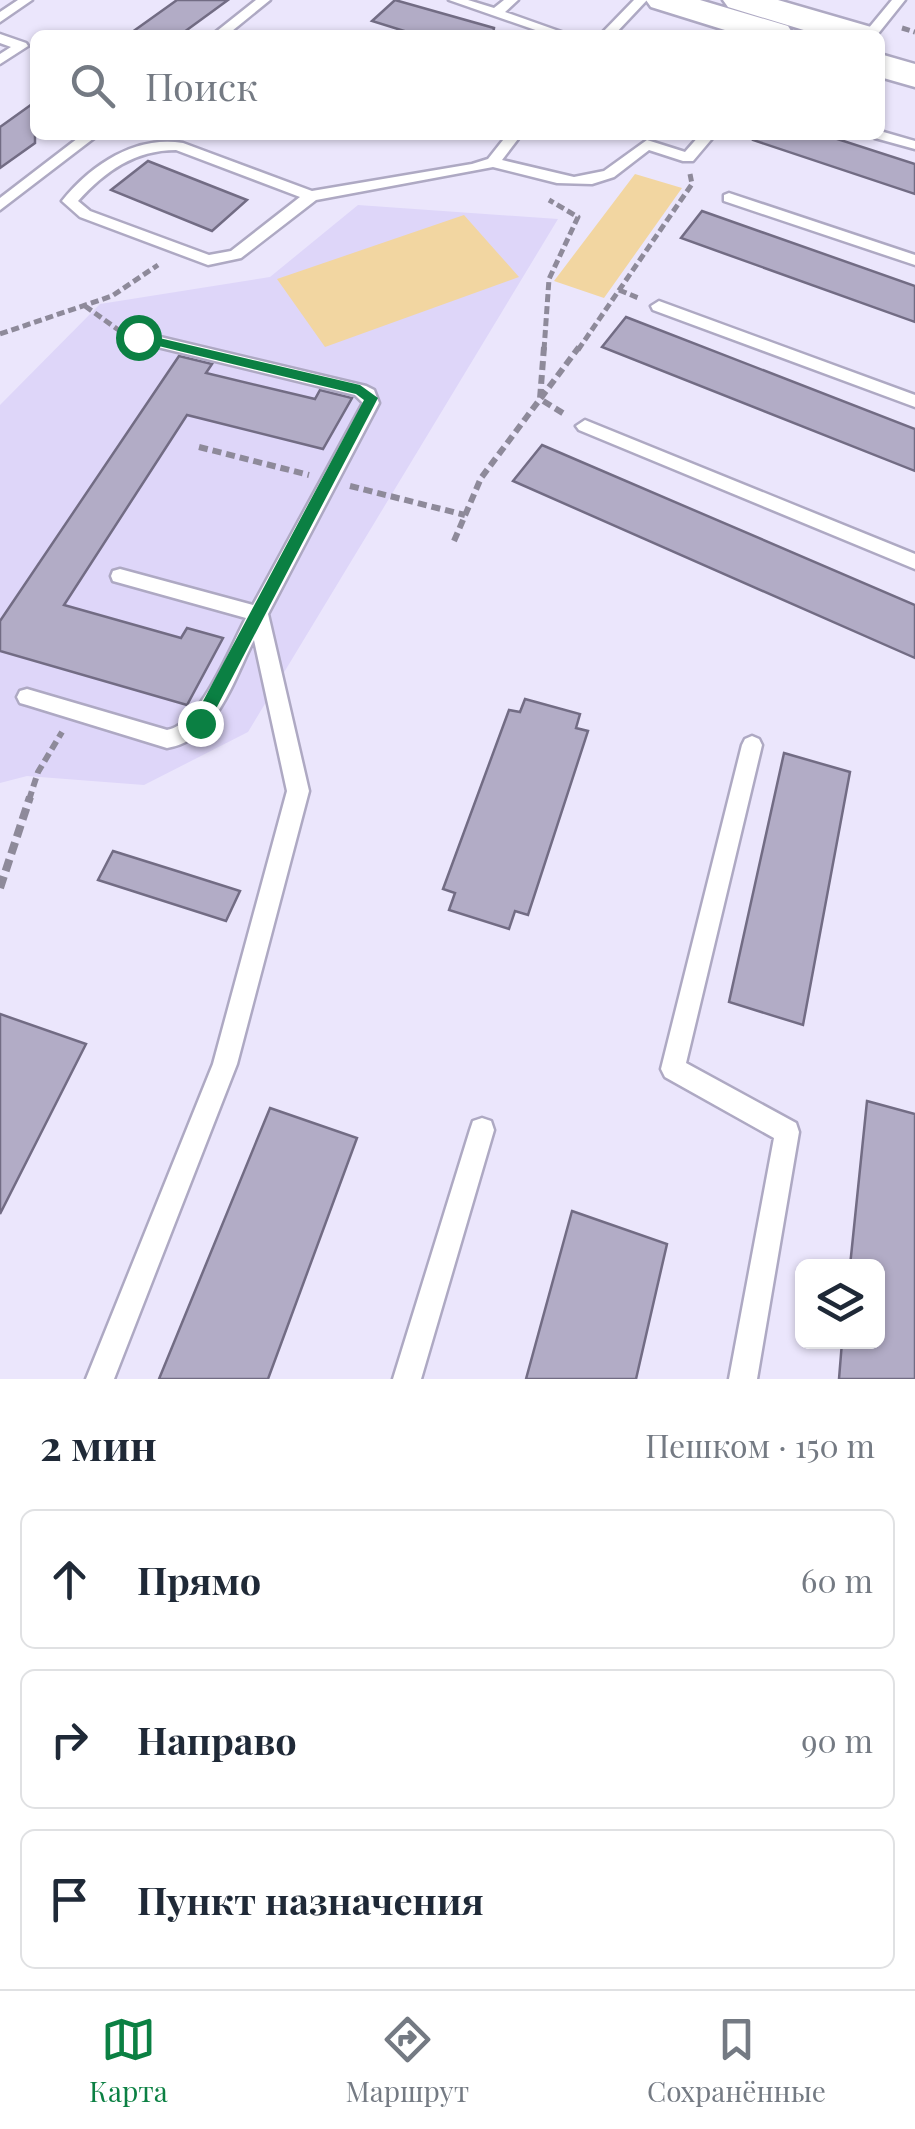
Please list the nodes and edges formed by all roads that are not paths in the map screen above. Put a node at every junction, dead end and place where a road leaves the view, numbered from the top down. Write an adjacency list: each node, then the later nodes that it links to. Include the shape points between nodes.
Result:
1 (26, 0): 10 (lane)
2 (264, 0): 11 (lane)
3 (455, 0): 9 (lane)
4 (512, 0): 9 (lane)
5 (641, 0): 13 (lane)
6 (663, 0): 14 (main road)
7 (740, 0): 15 (main road)
8 (899, 0): 16 (lane)
9 (496, 13): 12 (lane)
10 (0, 18)
11 (225, 30)
12 (548, 30)
13 (612, 30)
14 (762, 30)
15 (841, 30)
16 (874, 30)
17 (0, 38): 20 (lane, via 21,46)
18 (885, 43): 19 (main road)
19 (915, 52)
20 (0, 60)
21 (885, 67): 22 (main road)
22 (915, 76)
23 (885, 136): 27 (lane)
24 (84, 140): 31 (lane)
25 (510, 140): 28 (lane)
26 (704, 140): 28 (lane, via 688,158 648,144 594,182 577,184)
27 (915, 146)
28 (493, 162): 29 (lane)
29 (312, 196): 29 (lane, via 236,255 208,260 85,214 69,201 110,164 157,144)
30 (729, 198): 32 (lane)
31 (0, 205)
32 (915, 260)
33 (659, 306): 35 (lane)
34 (138, 337): 39 (lane, via 372,398)
35 (915, 401)
36 (585, 426): 37 (lane)
37 (915, 562)
38 (120, 576): 39 (lane)
39 (258, 614): 40 (lane, via 191,731 167,739); 43 (lane, via 298,792 225,1064)
40 (26, 697)
41 (752, 745): 45 (lane, via 673,1069 787,1132)
42 (482, 1130): 44 (lane)
43 (100, 1379)
44 (407, 1379)
45 (742, 1379)

